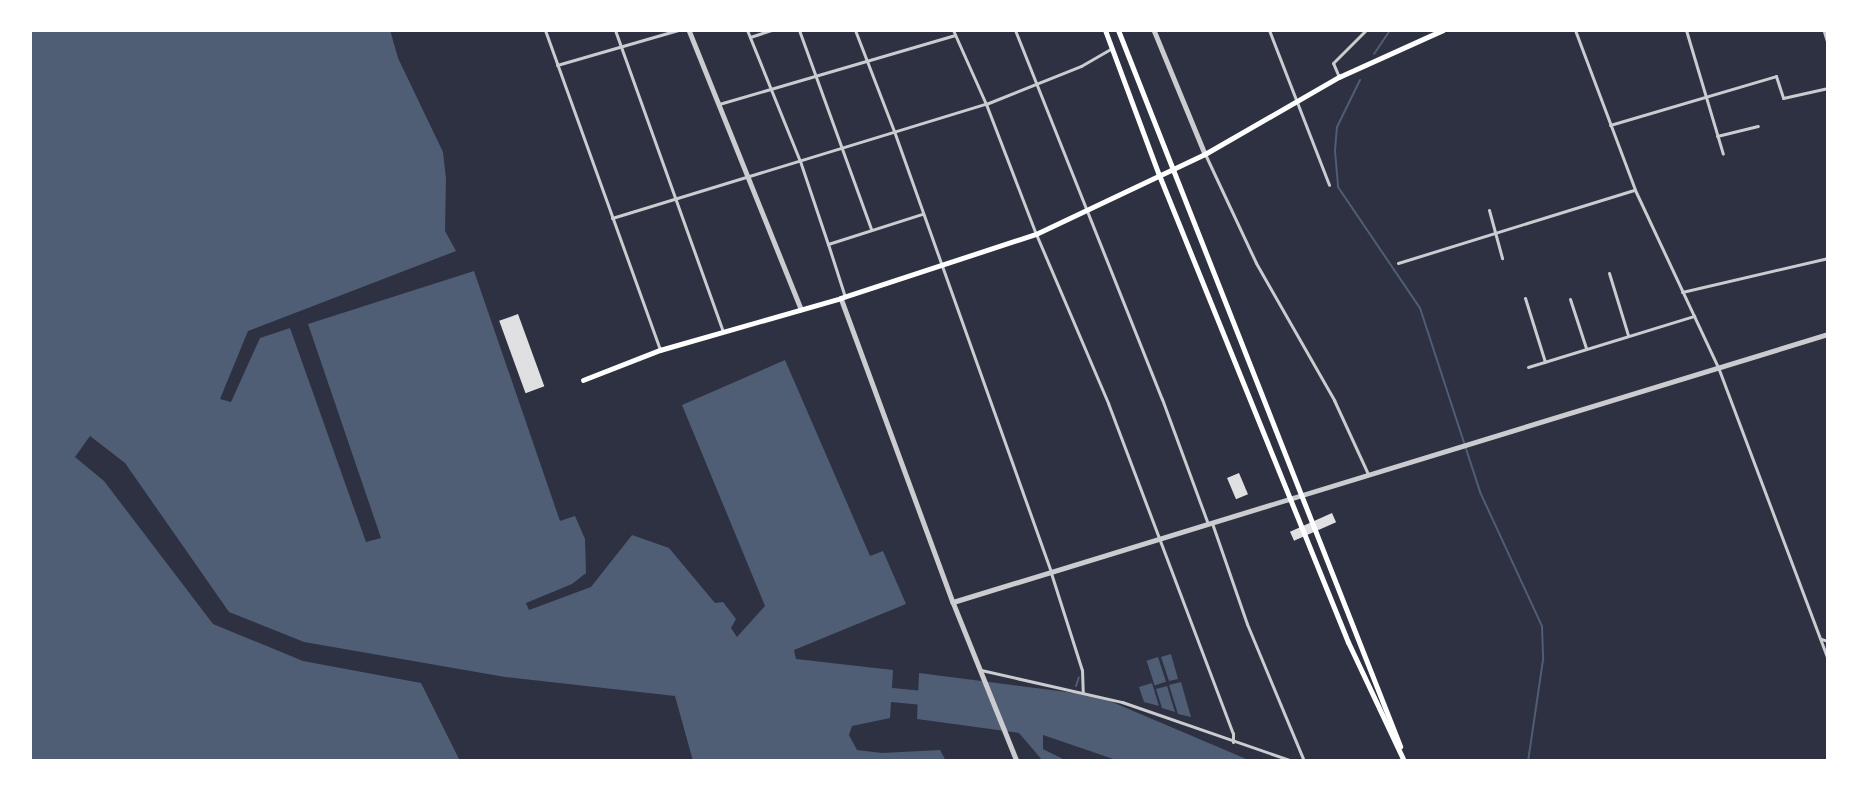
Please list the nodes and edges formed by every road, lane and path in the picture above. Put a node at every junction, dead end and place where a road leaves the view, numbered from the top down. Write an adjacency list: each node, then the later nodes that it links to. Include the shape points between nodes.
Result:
1 (545, 30): 26 (street)
2 (615, 30): 23 (street)
3 (678, 30): 23 (street)
4 (689, 30): 34 (street)
5 (747, 30): 21 (street)
6 (772, 30): 21 (street)
7 (798, 30): 27 (street)
8 (855, 30): 25 (street)
9 (953, 30): 20 (street)
10 (1015, 30): 29 (street)
11 (1105, 30): 24 (main road)
12 (1118, 30): 44 (main road)
13 (1154, 30): 41 (street)
14 (1269, 30): 33 (street)
15 (1366, 30): 28 (street, via 1333,63)
16 (1443, 30): 28 (main road)
17 (1575, 30): 36 (street)
18 (1686, 30): 32 (street)
19 (1825, 30): 22 (street)
20 (955, 35): 25 (street); 35 (street)
21 (750, 37): 30 (street)
22 (1828, 40)
23 (621, 46): 26 (street); 49 (street)
24 (1112, 48): 29 (street); 45 (main road)
25 (867, 62): 27 (street); 38 (street)
26 (557, 64): 53 (street)
27 (815, 75): 30 (street); 40 (street)
28 (1339, 77): 33 (main road)
29 (1036, 86): 35 (street); 51 (street)
30 (771, 88): 34 (street); 43 (street)
31 (1828, 88): 32 (street, via 1783,98 1776,76)
32 (1706, 95): 36 (street); 39 (street)
33 (1297, 99): 41 (main road); 47 (street)
34 (717, 104): 46 (street)
35 (986, 104): 38 (street); 55 (street)
36 (1610, 125): 48 (street)
37 (1758, 126): 39 (street)
38 (894, 131): 40 (street); 52 (street)
39 (1717, 136): 42 (street)
40 (841, 149): 43 (street); 54 (street)
41 (1205, 154): 44 (main road); 78 (street, via 1256,263 1334,400)
42 (1722, 154)
43 (800, 161): 46 (street); 57 (street)
44 (1172, 169): 45 (main road); 79 (main road)
45 (1159, 175): 51 (main road); 80 (main road)
46 (746, 177): 49 (street); 67 (street)
47 (1329, 185)
48 (1635, 190): 56 (street); 63 (street)
49 (676, 201): 53 (street); 69 (street)
50 (1489, 210): 56 (street)
51 (1087, 211): 55 (main road); 81 (street)
52 (922, 214): 54 (street); 61 (street)
53 (612, 218): 73 (street)
54 (871, 229): 57 (street)
55 (1036, 234): 61 (main road); 82 (street, via 1108,403)
56 (1496, 234): 58 (street); 60 (street)
57 (828, 244): 64 (street)
58 (1502, 258)
59 (1828, 258): 63 (street)
60 (1398, 263)
61 (941, 265): 64 (main road); 83 (street)
62 (1609, 273): 71 (street)
63 (1682, 292): 68 (street)
64 (843, 297): 67 (main road); 84 (street)
65 (1526, 298): 74 (street)
66 (1570, 299): 72 (street)
67 (801, 309): 69 (main road)
68 (1694, 316): 71 (street); 75 (street)
69 (723, 331): 73 (main road)
70 (1828, 334): 75 (street)
71 (1628, 335): 72 (street)
72 (1587, 349): 74 (street)
73 (660, 350): 77 (main road)
74 (1545, 363): 76 (street)
75 (1718, 367): 78 (street); 85 (street)
76 (1528, 368)
77 (583, 380)
78 (1368, 474): 79 (street)
79 (1302, 496): 80 (street); 94 (main road)
80 (1292, 499): 81 (street); 94 (main road, via 1348,642)
81 (1210, 523): 82 (street); 93 (street)
82 (1160, 540): 83 (street); 90 (street, via 1233,733)
83 (1051, 573): 84 (street); 89 (street, via 1082,670)
84 (953, 602): 88 (street)
85 (1821, 639): 86 (street); 87 (street)
86 (1828, 641)
87 (1828, 659)
88 (981, 672): 89 (street); 91 (street)
89 (1083, 693): 90 (street, via 1122,702)
90 (1233, 742): 92 (street)
91 (1017, 761)
92 (1292, 761)
93 (1304, 761)
94 (1405, 761)

